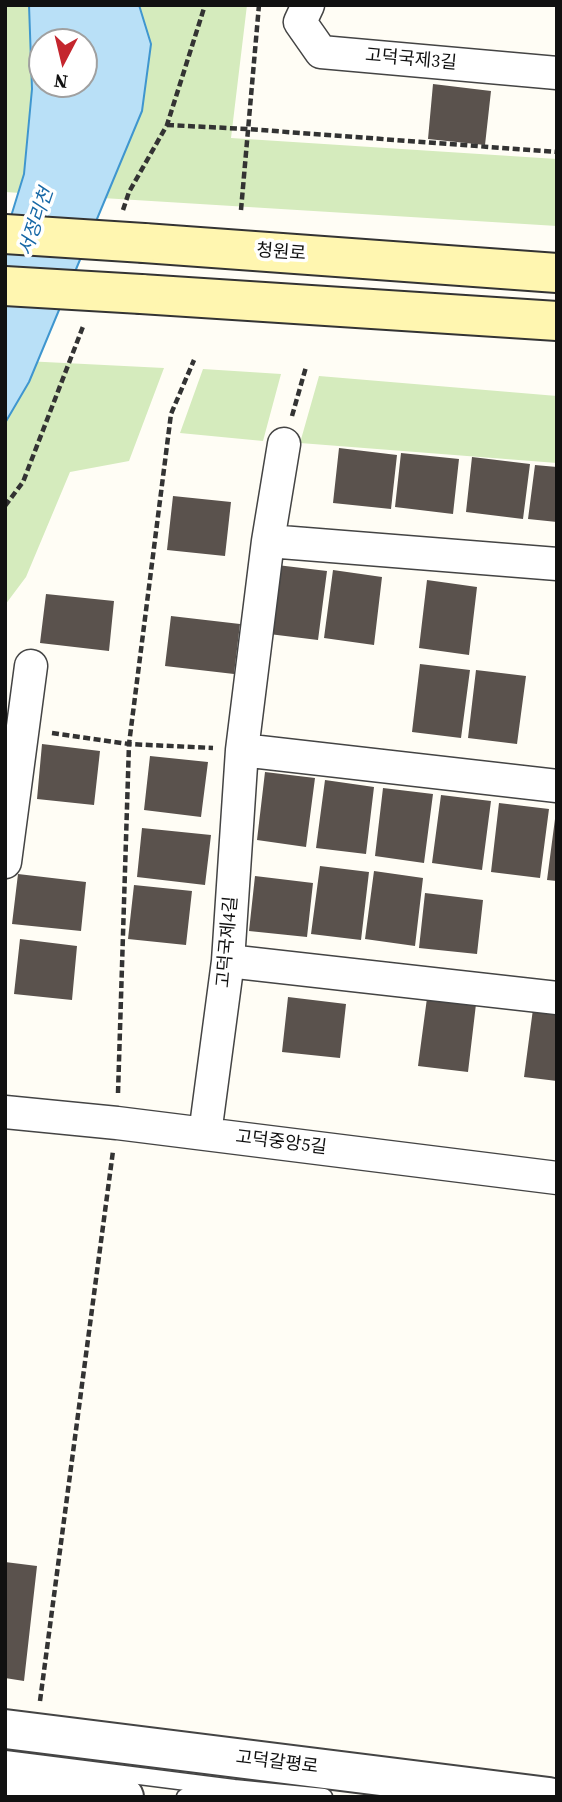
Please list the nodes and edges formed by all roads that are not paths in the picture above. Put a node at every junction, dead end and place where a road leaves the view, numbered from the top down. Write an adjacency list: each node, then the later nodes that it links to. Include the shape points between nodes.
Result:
1 (308, 5): 2 (street, 고덕국제3길, via 300,22 321,52)
2 (557, 74)
3 (5, 234): 4 (main road, 청원로, bridge)
4 (557, 274)
5 (5, 286): 6 (main road, bridge)
6 (557, 321)
7 (284, 444): 8 (street, 고덕국제4길)
8 (268, 541): 9 (street); 11 (street, 고덕국제4길)
9 (557, 564)
10 (31, 666): 13 (street)
11 (242, 750): 12 (street); 14 (street, 고덕국제4길)
12 (557, 786)
13 (5, 862)
14 (228, 961): 15 (street); 17 (street, 고덕국제4길)
15 (557, 998)
16 (5, 1112): 17 (street, 고덕중앙5길)
17 (205, 1134): 18 (street, 고덕중앙5길)
18 (557, 1178)
19 (16, 1735): 26 (lane); 27 (street, 고덕갈평로)
20 (5, 1759): 22 (lane)
21 (5, 1782): 23 (street)
22 (234, 1788): 24 (lane); 25 (lane)
23 (124, 1797)
24 (185, 1797)
25 (324, 1797)
26 (457, 1797)
27 (549, 1797)

